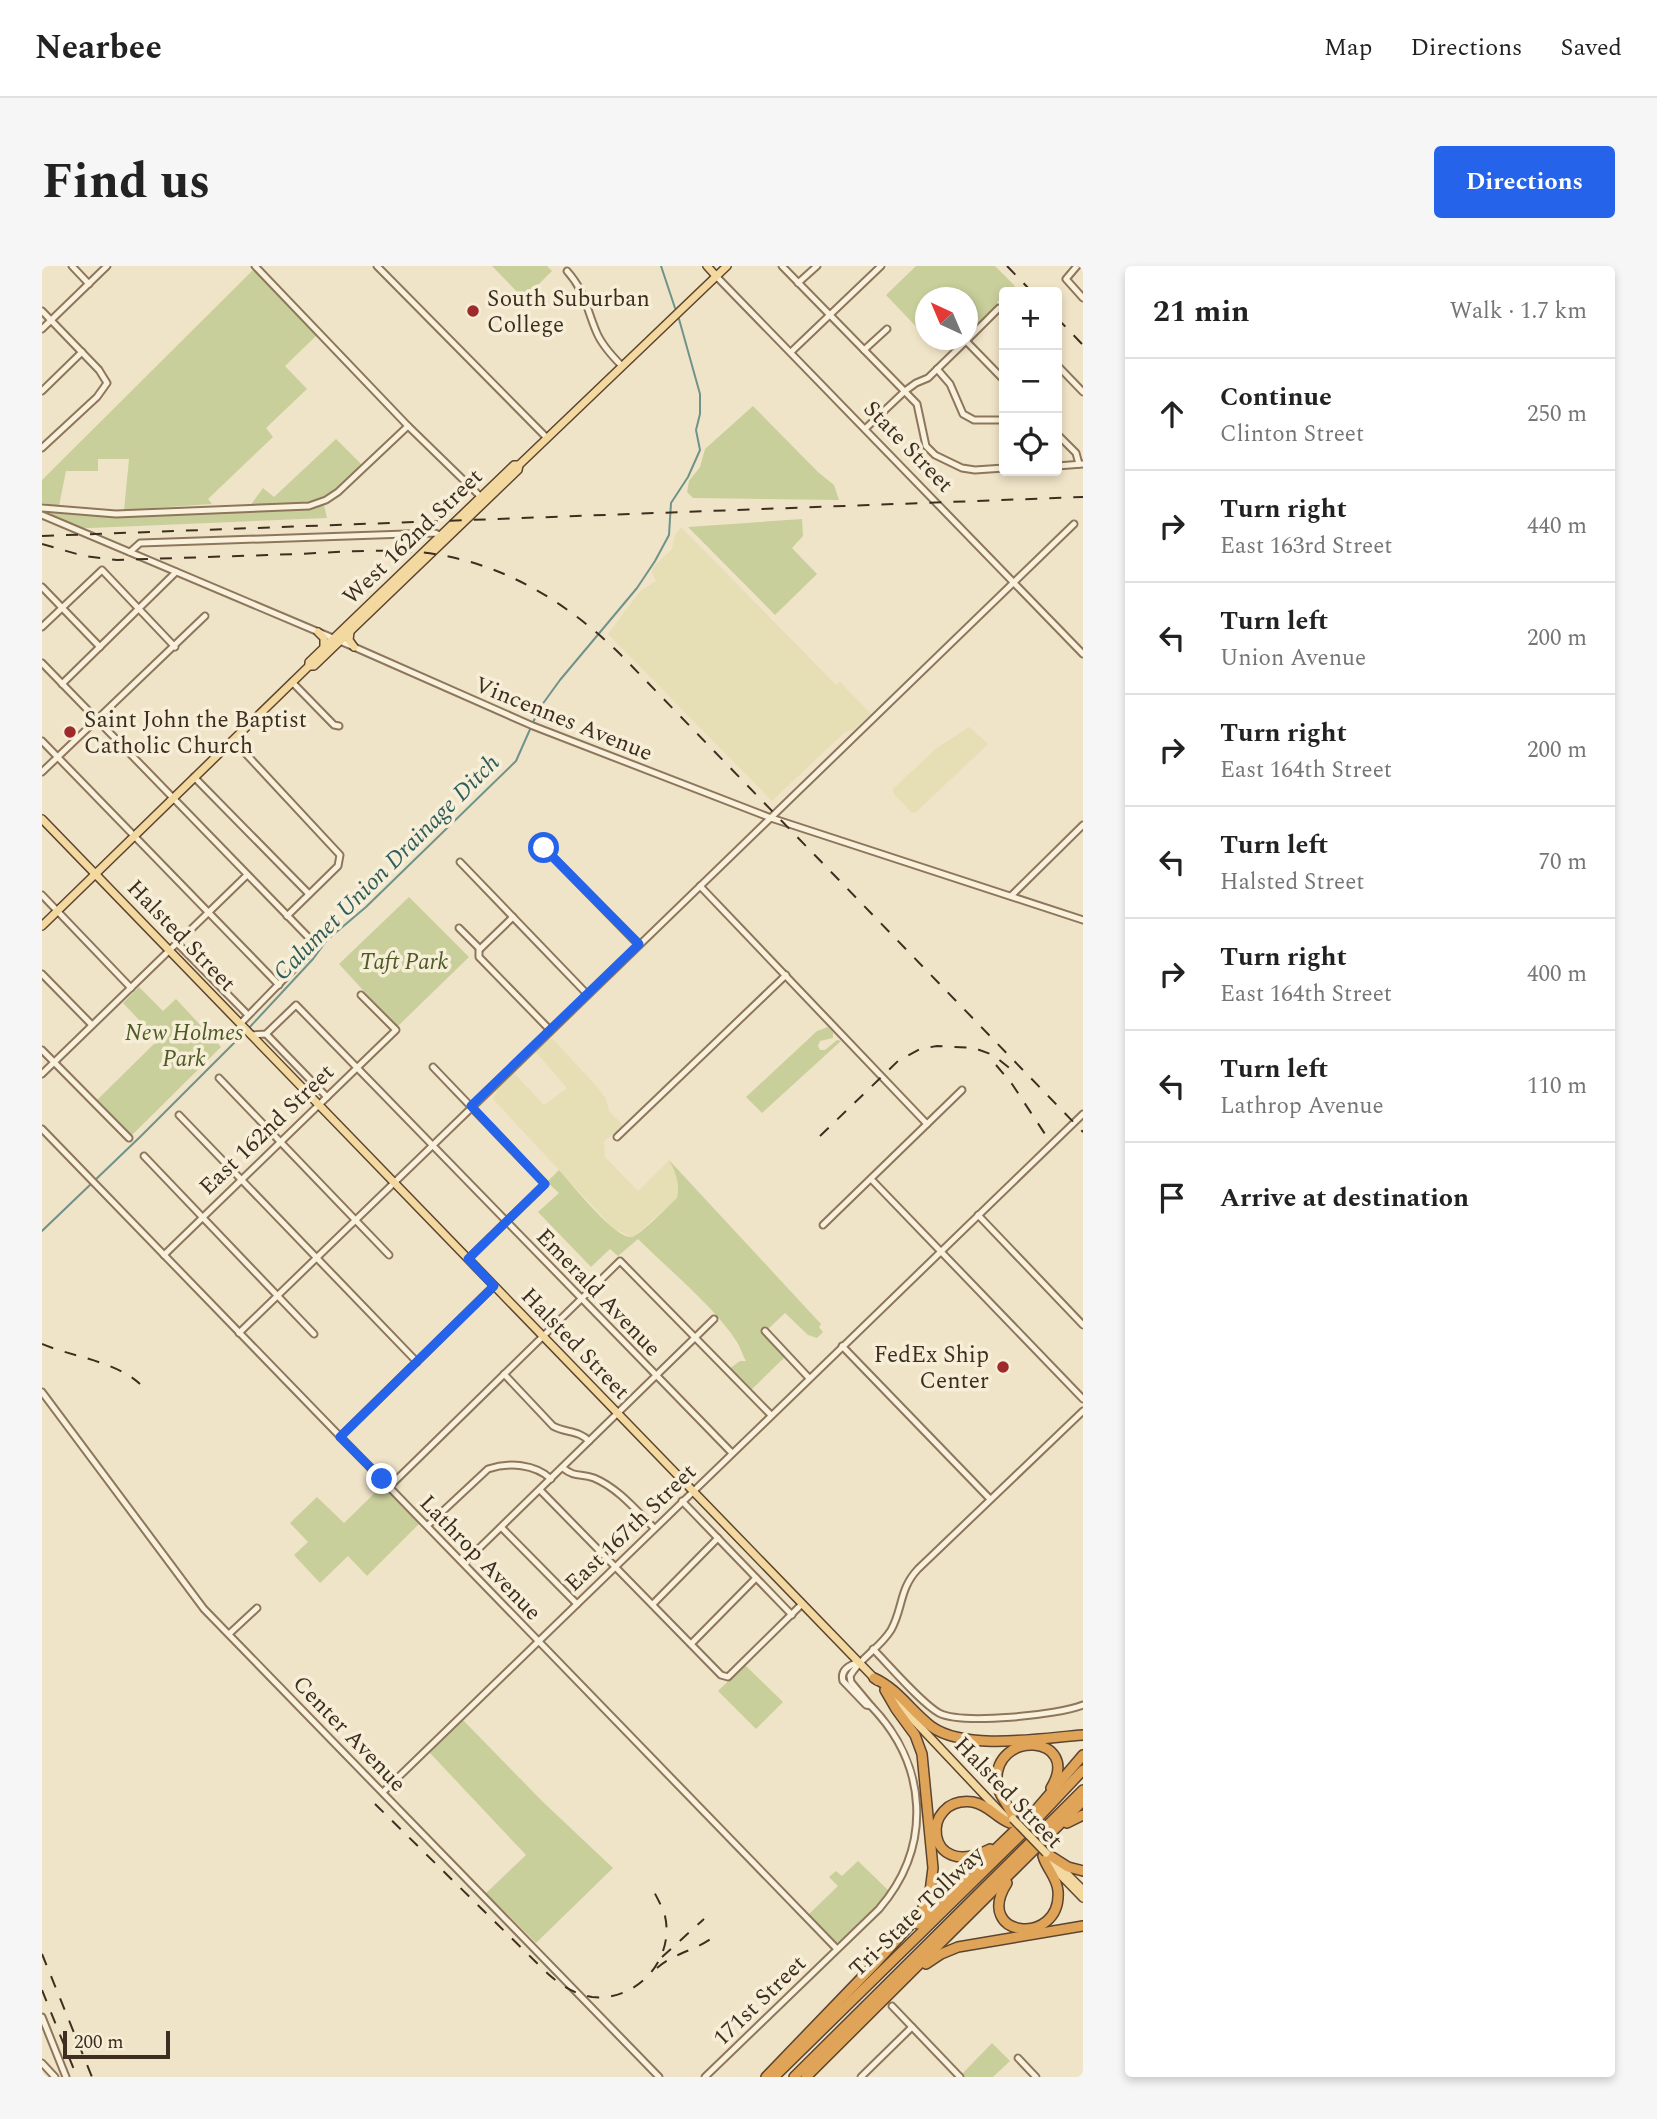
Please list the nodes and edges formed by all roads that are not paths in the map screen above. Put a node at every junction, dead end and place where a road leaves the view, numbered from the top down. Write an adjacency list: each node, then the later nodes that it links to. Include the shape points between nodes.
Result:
1 (72, 266): 14 (street)
2 (107, 266): 14 (street)
3 (255, 266): 36 (street)
4 (377, 266): 38 (street)
5 (707, 266): 12 (main road, State Street)
6 (727, 266): 12 (main road)
7 (782, 266): 13 (street)
8 (817, 266): 13 (street)
9 (881, 266): 18 (street)
10 (1077, 266): 15 (street, via 1066,279)
11 (567, 271): 28 (street, via 582,290 603,344)
12 (716, 276): 27 (street, State Street); 28 (main road, West 162nd Street)
13 (798, 283): 18 (street)
14 (89, 284): 19 (street)
15 (1083, 298)
16 (42, 311): 19 (street)
17 (999, 312): 22 (street)
18 (830, 316): 23 (street); 27 (street)
19 (51, 320): 20 (street); 26 (street)
20 (42, 329)
21 (887, 329): 23 (street)
22 (978, 330)
23 (864, 350): 33 (street)
24 (957, 350): 29 (street)
25 (976, 350): 31 (street)
26 (82, 352): 32 (street); 40 (street, via 107,383)
27 (791, 352): 37 (street, State Street)
28 (622, 366): 38 (main road, West 162nd Street)
29 (937, 369): 33 (street); 35 (street, via 950,384 963,414 974,420)
30 (1062, 370): 34 (street)
31 (999, 375)
32 (42, 391)
33 (905, 391): 37 (street); 43 (street, via 917,404 926,446 935,455 962,468)
34 (1083, 392)
35 (999, 419)
36 (408, 426): 44 (street); 45 (street, via 338,492 309,506)
37 (866, 429): 50 (street, State Street)
38 (547, 438): 44 (main road, West 162nd Street)
39 (1062, 439): 41 (street)
40 (42, 448)
41 (1081, 464): 42 (street)
42 (1062, 466)
43 (999, 468)
44 (483, 499): 47 (main road, West 162nd Street)
45 (43, 513): 48 (street, Vincennes Avenue)
46 (1074, 524): 50 (street)
47 (443, 538): 48 (street, via 435,533 139,543); 56 (main road, West 162nd Street); 58 (main road, West 162nd Street)
48 (130, 552): 49 (street, Vincennes Avenue)
49 (176, 572): 53 (street); 57 (street, Vincennes Avenue)
50 (1014, 583): 63 (street, State Street); 76 (street)
51 (42, 587): 52 (street)
52 (63, 607): 53 (street, via 102,570); 55 (street); 59 (street)
53 (139, 609): 59 (street); 60 (street)
54 (205, 616): 60 (street)
55 (42, 627)
56 (351, 631): 58 (main road, West 162nd Street); 61 (main road, via 349,640)
57 (318, 632): 58 (street, Vincennes Avenue); 62 (main road, via 324,638)
58 (337, 640): 61 (street, Vincennes Avenue); 62 (main road); 65 (main road)
59 (100, 646): 67 (street)
60 (176, 647): 68 (street)
61 (354, 647): 76 (street, Vincennes Avenue, via 531,726)
62 (324, 648): 65 (main road)
63 (1083, 654)
64 (42, 663): 67 (street)
65 (309, 667): 66 (main road)
66 (292, 682): 69 (street); 71 (main road)
67 (62, 684): 68 (street)
68 (97, 720): 72 (street); 75 (street)
69 (339, 726)
70 (42, 740): 72 (street)
71 (233, 740): 74 (main road); 85 (street, via 339,851 338,866)
72 (58, 757): 73 (street); 79 (street)
73 (42, 772)
74 (194, 777): 75 (main road); 85 (street)
75 (173, 798): 79 (main road); 83 (street)
76 (771, 818): 84 (street); 87 (street, Vincennes Avenue)
77 (42, 819): 82 (main road, Halsted Street)
78 (1083, 825): 87 (street)
79 (134, 836): 82 (main road); 89 (street)
80 (544, 848): 96 (street)
81 (460, 862): 91 (street)
82 (95, 873): 88 (main road); 97 (main road, Halsted Street)
83 (247, 875): 89 (street); 90 (street)
84 (700, 886): 96 (street); 100 (street)
85 (309, 894): 90 (street)
86 (42, 895): 88 (street)
87 (1011, 896): 92 (street, Vincennes Avenue)
88 (57, 911): 93 (main road); 102 (street)
89 (209, 912): 95 (street); 101 (street)
90 (287, 916): 101 (street, via 314,948)
91 (513, 917): 98 (street); 104 (street)
92 (1083, 920)
93 (42, 926)
94 (460, 928): 98 (street)
95 (177, 943): 97 (street); 105 (street, Halsted Street)
96 (639, 944): 104 (street)
97 (169, 950): 102 (street); 106 (main road, Halsted Street)
98 (479, 953): 108 (street)
99 (42, 974): 107 (street)
100 (786, 975): 124 (street); 126 (street)
101 (279, 985): 105 (street)
102 (131, 988): 107 (street)
103 (361, 995): 114 (street, East 162nd Street, via 396,1030)
104 (587, 995): 108 (street)
105 (248, 1016): 106 (street)
106 (240, 1024): 110 (main road, Halsted Street)
107 (92, 1025): 113 (street)
108 (550, 1030): 121 (street)
109 (266, 1034): 110 (street); 111 (street); 114 (street, Emerald Avenue, via 296,1005); 119 (street)
110 (251, 1035): 111 (main road, Halsted Street)
111 (264, 1048): 120 (main road, Halsted Street)
112 (42, 1050): 113 (street)
113 (54, 1062): 116 (street); 127 (street)
114 (358, 1067): 119 (street, East 162nd Street); 129 (street, Emerald Avenue)
115 (433, 1067): 121 (street)
116 (42, 1074)
117 (219, 1078): 128 (street)
118 (962, 1090): 124 (street)
119 (327, 1097): 120 (street, East 162nd Street)
120 (319, 1105): 128 (street, East 162nd Street); 133 (main road, Halsted Street)
121 (471, 1106): 129 (street); 137 (street, via 545,1184)
122 (1083, 1114): 134 (street, East 167th Street)
123 (179, 1115): 132 (street)
124 (928, 1124): 131 (street)
125 (42, 1129): 140 (street, Lathrop Avenue)
126 (617, 1137)
127 (129, 1138)
128 (280, 1142): 132 (street, East 162nd Street); 136 (street)
129 (432, 1144): 133 (street); 137 (street, Emerald Avenue)
130 (144, 1156): 135 (street)
131 (871, 1179): 138 (street); 139 (street)
132 (241, 1180): 135 (street, East 162nd Street); 142 (street)
133 (393, 1182): 136 (street); 143 (main road, Halsted Street)
134 (978, 1216): 139 (street, East 167th Street); 148 (street)
135 (203, 1217): 140 (street, East 162nd Street); 145 (street)
136 (355, 1219): 141 (street); 142 (street)
137 (507, 1221): 143 (street); 146 (street, Emerald Avenue)
138 (822, 1225)
139 (941, 1251): 154 (street, East 167th Street); 160 (street)
140 (164, 1255): 150 (street, Lathrop Avenue)
141 (389, 1255)
142 (316, 1258): 145 (street); 155 (street)
143 (468, 1259): 144 (main road, Halsted Street)
144 (494, 1286): 152 (main road, Halsted Street); 155 (street)
145 (278, 1296): 150 (street); 151 (street)
146 (581, 1298): 152 (street); 153 (street, via 620,1261); 157 (street, Emerald Avenue)
147 (714, 1319): 153 (street)
148 (1083, 1325)
149 (765, 1331): 158 (street)
150 (239, 1333): 164 (street, Lathrop Avenue)
151 (314, 1334)
152 (543, 1336): 156 (street); 162 (main road, Halsted Street)
153 (696, 1337): 157 (street); 163 (street)
154 (842, 1346): 158 (street, East 167th Street); 172 (street)
155 (417, 1362): 164 (street)
156 (504, 1374): 165 (street, via 553,1426); 169 (street)
157 (656, 1375): 162 (street); 166 (street, Emerald Avenue)
158 (809, 1378): 163 (street, East 167th Street)
159 (42, 1392): 186 (street, Center Avenue, via 188,1588)
160 (1083, 1399)
161 (1083, 1411): 172 (street)
162 (617, 1413): 165 (street); 171 (main road, Halsted Street)
163 (771, 1415): 166 (street, East 167th Street)
164 (340, 1437): 169 (street, Lathrop Avenue)
165 (589, 1441): 167 (street)
166 (732, 1453): 171 (street, East 167th Street)
167 (563, 1468): 168 (street); 176 (street, via 619,1493)
168 (551, 1479): 170 (street); 174 (street, via 540,1469 488,1469)
169 (389, 1487): 174 (street, Lathrop Avenue)
170 (540, 1490): 175 (street); 179 (street)
171 (692, 1491): 173 (street, East 167th Street); 183 (main road, Halsted Street)
172 (990, 1499): 189 (street, via 906,1583 892,1628)
173 (682, 1501): 176 (street, East 167th Street); 177 (street)
174 (428, 1525): 178 (street, Lathrop Avenue)
175 (502, 1528): 178 (street); 181 (street)
176 (654, 1528): 179 (street, East 167th Street)
177 (718, 1538): 180 (street); 182 (street)
178 (464, 1563): 187 (street, Lathrop Avenue)
179 (616, 1566): 181 (street, East 167th Street); 182 (street)
180 (756, 1577): 185 (street); 188 (street)
181 (577, 1604): 187 (street, East 167th Street)
182 (653, 1604): 188 (street)
183 (802, 1604): 185 (street); 190 (main road, Halsted Street)
184 (257, 1608): 186 (street)
185 (792, 1615): 188 (street, via 728,1677)
186 (229, 1634): 198 (street, Center Avenue)
187 (538, 1642): 198 (street, East 167th Street); 211 (street, Lathrop Avenue)
188 (691, 1644)
189 (873, 1648): 190 (street); 193 (street, via 932,1708 955,1719 1065,1711)
190 (859, 1662): 191 (main road, Halsted Street); 211 (street, 171st Street, via 849,1678 898,1739 917,1799 918,1823 908,1863 889,1898)
191 (874, 1678): 192 (main road, Halsted Street); 194 (highway, via 889,1685 932,1726 960,1739)
192 (885, 1690): 202 (main road, Halsted Street); 212 (highway, via 922,1754 933,1877 920,1913)
193 (1083, 1705)
194 (1083, 1735)
195 (1083, 1755): 200 (highway)
196 (1083, 1770): 224 (highway, Tri-State Tollway)
197 (1083, 1790): 225 (highway, Tri-State Tollway)
198 (383, 1792): 221 (street, Center Avenue)
199 (1083, 1801): 204 (highway)
200 (1036, 1810): 202 (highway, via 1054,1783 1058,1767 1047,1748 1035,1743 1006,1756 998,1774 999,1794); 203 (highway)
201 (1083, 1815): 204 (highway)
202 (1012, 1821): 203 (highway, via 987,1806 965,1802 946,1810 935,1828 941,1848 961,1857 981,1854); 205 (main road, Halsted Street, bridge)
203 (1009, 1836): 212 (highway)
204 (1046, 1838): 206 (highway)
205 (1044, 1854): 206 (highway, via 1056,1883 1057,1902 1043,1923 1023,1930 1005,1922 998,1904); 207 (highway); 208 (main road, Halsted Street); 209 (main road, Halsted Street)
206 (1027, 1857): 215 (highway)
207 (1083, 1871)
208 (1083, 1890)
209 (1083, 1898)
210 (1083, 1926): 215 (highway, via 948,1951 925,1965)
211 (837, 1949): 222 (street, 171st Street)
212 (873, 1966): 223 (highway)
213 (892, 2006): 216 (street)
214 (42, 2017): 220 (street)
215 (857, 2026): 226 (highway)
216 (912, 2027): 227 (street); 228 (street)
217 (1018, 2059): 229 (street)
218 (42, 2063): 219 (street)
219 (55, 2077)
220 (66, 2077)
221 (659, 2077)
222 (705, 2077)
223 (766, 2077)
224 (774, 2077)
225 (794, 2077)
226 (806, 2077)
227 (860, 2077)
228 (960, 2077)
229 (1036, 2077)

